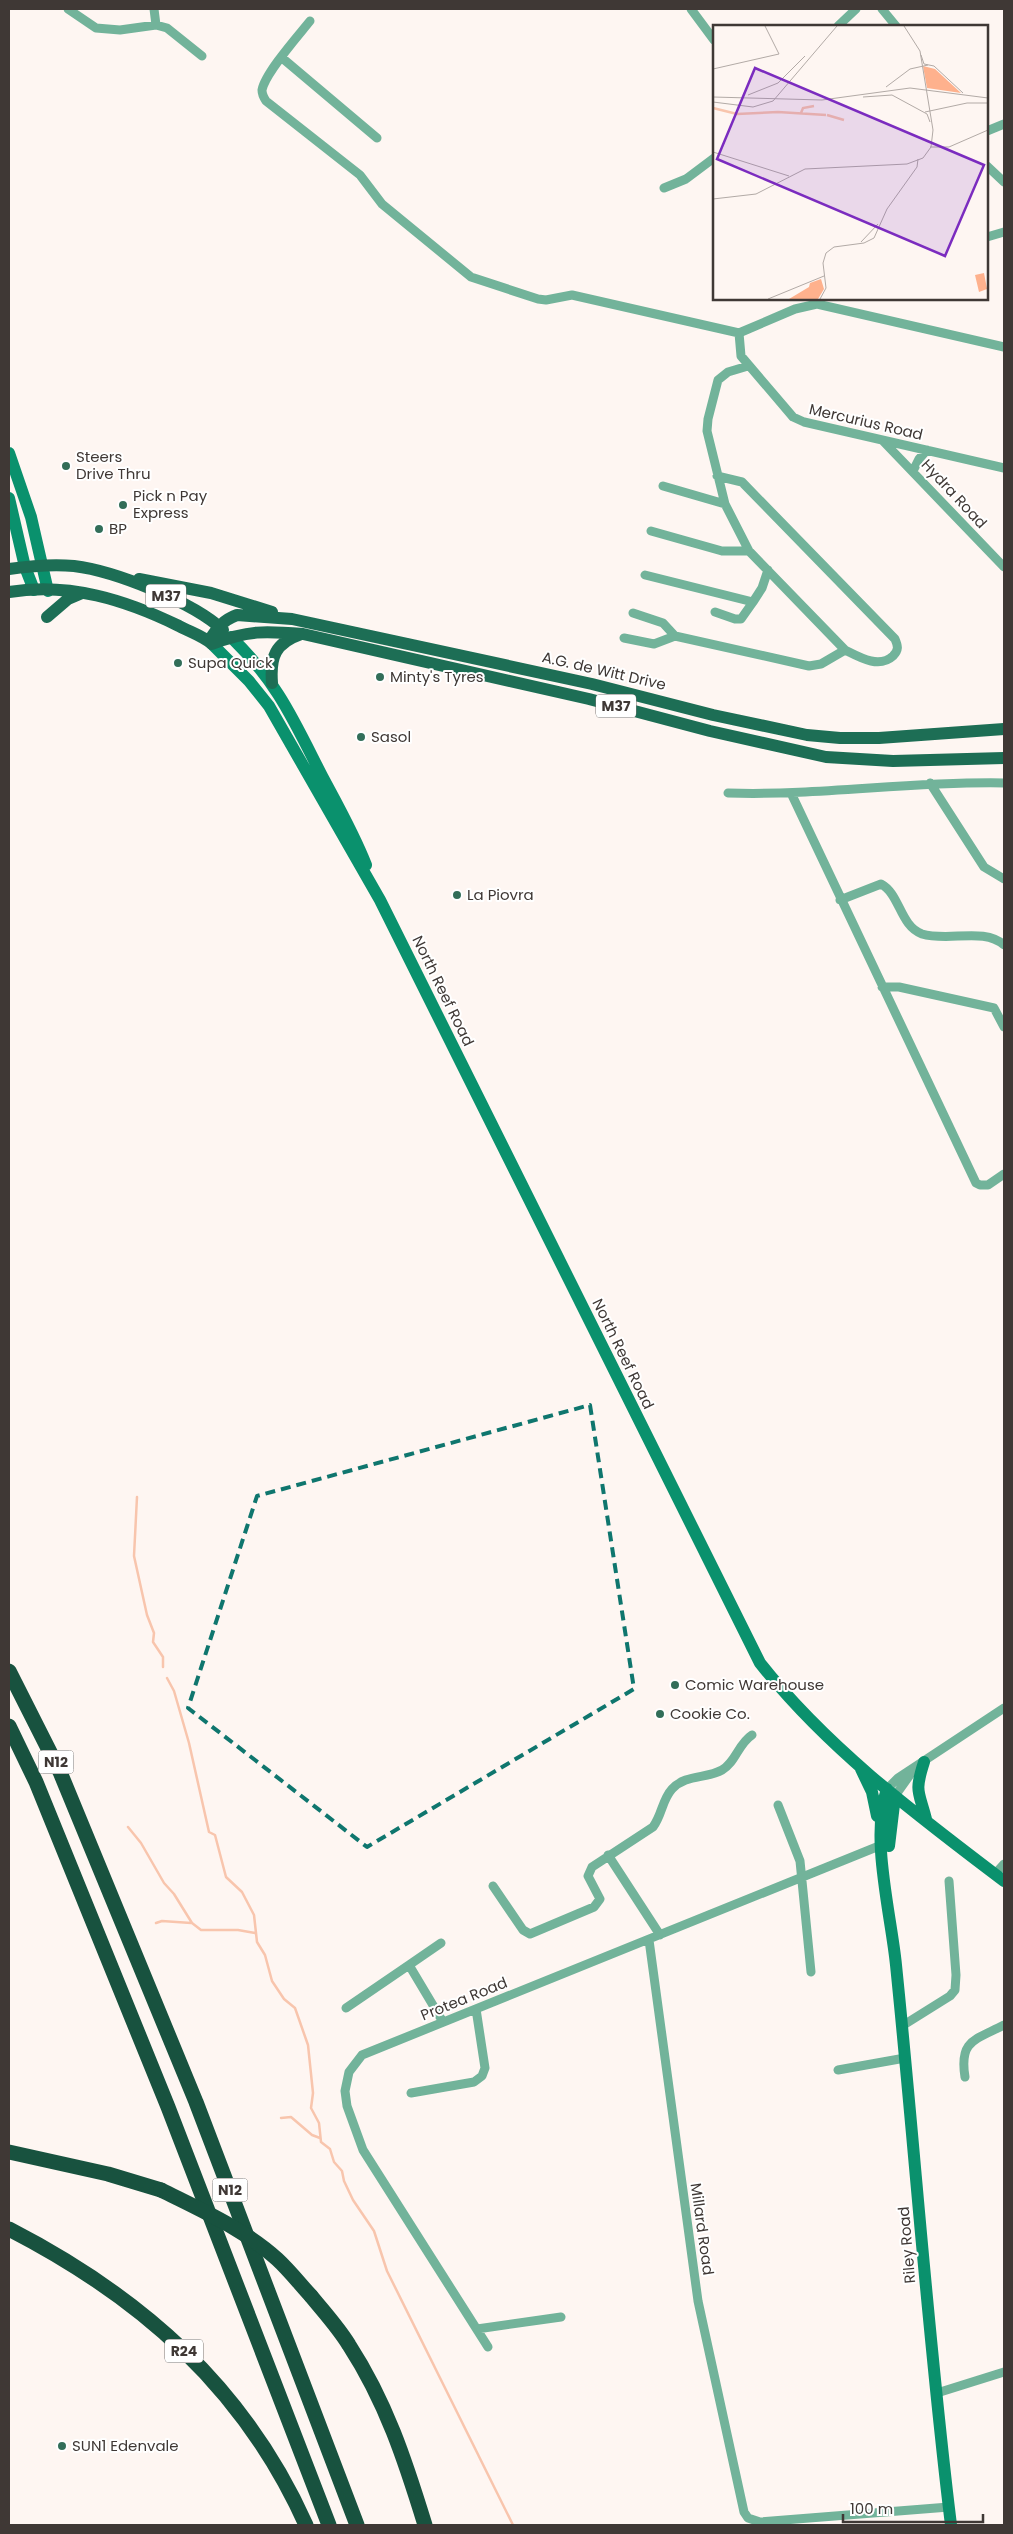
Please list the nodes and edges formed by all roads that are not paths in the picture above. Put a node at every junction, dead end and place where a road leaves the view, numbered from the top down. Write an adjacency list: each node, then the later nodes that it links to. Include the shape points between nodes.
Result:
1 (68, 9): 9 (street, via 96,28 120,30)
2 (154, 9): 9 (street)
3 (691, 9): 10 (street)
4 (856, 9): 7 (street)
5 (882, 9): 8 (street)
6 (310, 21): 12 (street)
7 (839, 25)
8 (895, 25)
9 (156, 26): 11 (street, via 167,28)
10 (713, 39)
11 (202, 56)
12 (281, 57): 15 (street); 22 (street, via 262,88 266,101 360,174 382,204 471,277 538,299 572,295)
13 (1004, 124): 14 (street)
14 (988, 131)
15 (377, 138)
16 (713, 159): 19 (street, via 686,179)
17 (988, 167): 18 (street)
18 (1004, 182)
19 (664, 188)
20 (1004, 232): 21 (street)
21 (988, 237)
22 (739, 333): 23 (street, via 795,309 816,304); 24 (street, Mercurius Road, via 741,356)
23 (1004, 347)
24 (748, 366): 25 (street, Mercurius Road, via 793,417); 30 (street, via 722,375 715,388 707,431)
25 (882, 440): 26 (street, Mercurius Road); 29 (street, Hydra Road)
26 (928, 450): 28 (street, Mercurius Road); 29 (street)
27 (9, 453): 36 (main road, via 31,517)
28 (1004, 468)
29 (912, 470): 38 (street, Hydra Road)
30 (717, 476): 33 (street); 59 (street, via 742,482 895,639 898,646 897,652 881,662 872,662)
31 (663, 486): 33 (street)
32 (9, 498): 37 (main road)
33 (726, 504): 35 (street)
34 (651, 530): 35 (street, via 722,550)
35 (750, 551): 41 (street)
36 (43, 566): 37 (main road, M37); 40 (main road, M37); 44 (main road)
37 (25, 567): 39 (main road, M37); 43 (main road)
38 (1004, 567)
39 (9, 569)
40 (95, 570): 51 (main road, via 211,593); 52 (main road, M37, via 183,604)
41 (768, 570): 47 (street); 59 (street)
42 (645, 575): 47 (street)
43 (34, 590): 44 (main road, M37); 45 (main road, M37)
44 (48, 590): 46 (main road, M37)
45 (9, 592)
46 (84, 592): 50 (main road, via 68,599); 57 (main road, M37, via 143,608)
47 (753, 602): 48 (street, via 740,618)
48 (716, 612)
49 (633, 613): 54 (street, via 667,625)
50 (47, 617)
51 (292, 619): 52 (main road, A.G. de Witt Drive / M37, via 236,615); 58 (main road, A.G. de Witt Drive / M37)
52 (219, 626): 55 (main road, M37); 57 (main road, A.G. de Witt Drive / M37)
53 (303, 634): 55 (main road, A.G. de Witt Drive / M37, via 261,631); 60 (main road, A.G. de Witt Drive / M37); 61 (main road, via 289,639 276,651 270,666)
54 (675, 636): 56 (street, via 654,644); 59 (street, via 809,666 821,664)
55 (230, 637): 57 (main road, A.G. de Witt Drive / M37); 61 (main road, North Reef Road, via 257,662)
56 (624, 638)
57 (210, 643): 73 (main road, North Reef Road, via 269,706)
58 (419, 647): 60 (main road); 62 (main road, A.G. de Witt Drive / M37, via 592,684)
59 (845, 650)
60 (416, 660): 65 (main road, A.G. de Witt Drive / M37, via 590,699)
61 (272, 683): 73 (main road, North Reef Road, via 297,723 347,821)
62 (713, 715): 63 (main road, A.G. de Witt Drive / M37); 65 (main road)
63 (749, 724): 64 (main road, A.G. de Witt Drive / M37, via 807,736 840,738); 66 (main road)
64 (1004, 729)
65 (710, 731): 66 (main road, A.G. de Witt Drive / M37)
66 (747, 739): 67 (main road, A.G. de Witt Drive / M37, via 826,757 863,760)
67 (1004, 758)
68 (930, 783): 69 (street); 70 (street); 72 (street, via 984,867)
69 (1004, 783)
70 (791, 792): 71 (street); 74 (street)
71 (728, 793)
72 (1004, 879)
73 (379, 898): 85 (main road, North Reef Road, via 760,1663 801,1712)
74 (840, 900): 75 (street, via 881,884 915,930 939,938 991,936); 76 (street)
75 (1004, 945)
76 (882, 988): 78 (street, via 894,986); 80 (street, via 976,1183 988,1185)
77 (1004, 1004): 78 (street)
78 (994, 1008): 79 (street)
79 (1004, 1027)
80 (1004, 1174)
81 (9, 1671): 122 (highway, N12, via 60,1772 189,2084)
82 (1004, 1708): 86 (street)
83 (9, 1726): 121 (highway, N12, via 36,1782 164,2098)
84 (752, 1735): 92 (street, via 744,1740 722,1770 683,1781 672,1789 653,1827)
85 (858, 1765): 87 (main road, North Reef Road); 90 (main road, via 872,1792)
86 (919, 1766): 87 (street); 89 (main road, via 918,1794)
87 (891, 1793): 89 (main road, North Reef Road); 90 (main road, Riley Road, via 881,1804); 91 (main road, Riley Road)
88 (778, 1805): 94 (street, via 800,1861)
89 (926, 1819): 95 (main road, North Reef Road)
90 (881, 1828): 91 (main road, Riley Road)
91 (885, 1844): 94 (street, Protea Road); 107 (main road, Riley Road)
92 (608, 1855): 97 (street, via 589,1871 600,1899 598,1904 535,1933 523,1930); 98 (street)
93 (1004, 1864): 95 (street)
94 (802, 1877): 98 (street, Protea Road); 102 (street)
95 (1000, 1878)
96 (949, 1881): 107 (street, via 955,1990)
97 (493, 1886)
98 (660, 1935): 99 (street, Protea Road)
99 (648, 1940): 104 (street, Protea Road); 119 (street, Millard Road, via 698,2301 744,2512 748,2518 760,2522)
100 (441, 1943): 101 (street)
101 (409, 1965): 103 (street); 105 (street)
102 (811, 1972)
103 (346, 2008)
104 (476, 2009): 105 (street, Protea Road); 111 (street, via 485,2068 482,2076 474,2082)
105 (443, 2022): 115 (street, Protea Road, via 362,2055 349,2072 345,2091 363,2150)
106 (1004, 2025): 110 (street, via 968,2046 962,2060)
107 (902, 2026): 108 (main road, Riley Road)
108 (905, 2058): 109 (street); 118 (main road, Riley Road)
109 (838, 2070)
110 (965, 2077)
111 (411, 2093)
112 (9, 2152): 123 (highway, bridge, via 108,2174 161,2190 214,2216 276,2258 349,2344 378,2395 402,2449)
113 (9, 2229): 120 (highway, R24, via 82,2270 170,2337 230,2400 260,2440 287,2483)
114 (561, 2317): 115 (street)
115 (476, 2329): 116 (street, Protea Road)
116 (488, 2347)
117 (1004, 2372): 118 (street)
118 (937, 2393): 119 (main road, Riley Road)
119 (949, 2508): 124 (main road, Riley Road)
120 (306, 2525)
121 (329, 2525)
122 (357, 2525)
123 (425, 2525)
124 (951, 2525)

